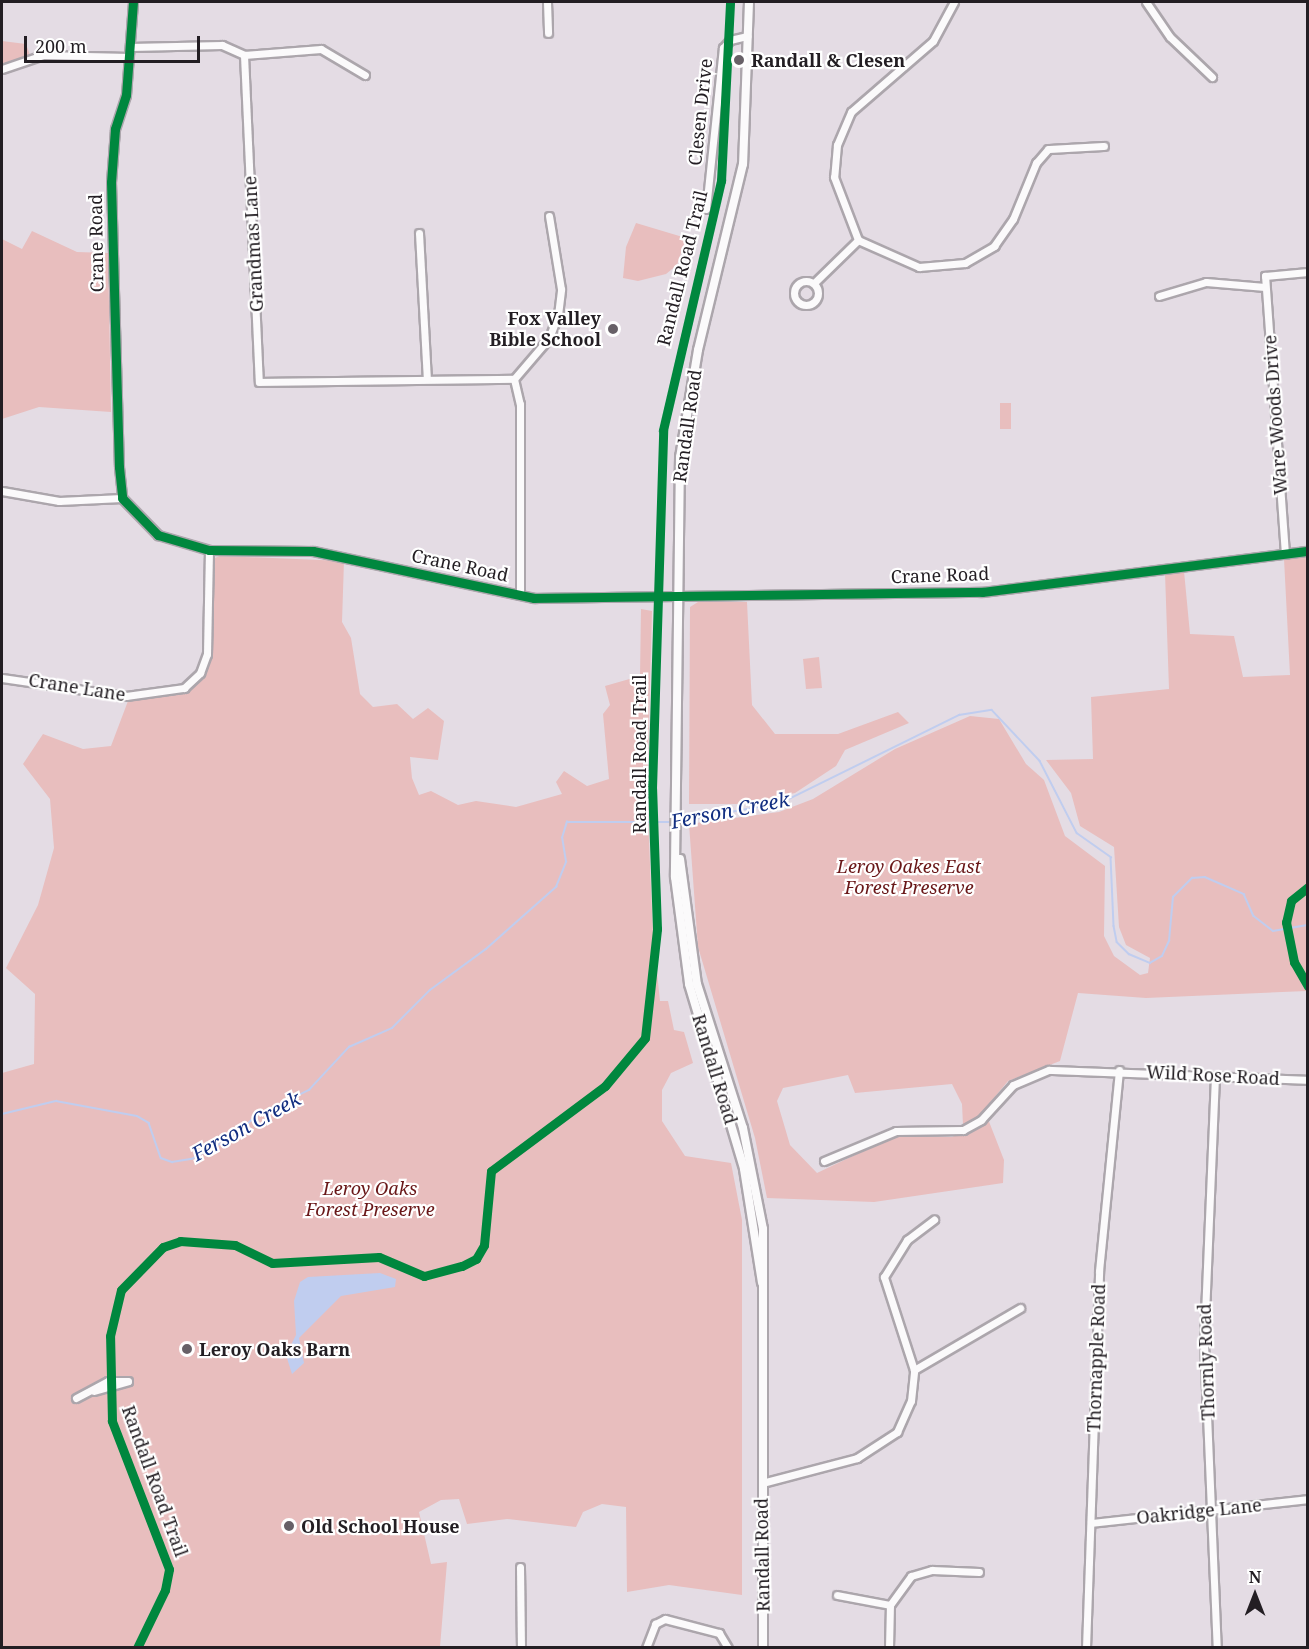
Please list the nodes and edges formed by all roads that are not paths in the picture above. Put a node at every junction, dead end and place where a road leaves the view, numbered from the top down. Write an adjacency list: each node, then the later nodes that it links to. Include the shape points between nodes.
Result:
1 (133, 2): 8 (street, Crane Road)
2 (548, 2): 6 (street)
3 (748, 2): 7 (main road, Randall Road)
4 (954, 2): 18 (street, via 933,41 851,112 837,145 834,177)
5 (1146, 2): 13 (street, via 1170,37)
6 (548, 33)
7 (748, 36): 15 (street, Clesen Drive, via 730,40 723,48); 31 (main road, Randall Road, via 743,164 685,419)
8 (130, 47): 9 (street, via 222,45); 10 (street, Crane Road)
9 (244, 55): 12 (street, via 321,49); 23 (street, Grandmas Lane, via 259,382)
10 (129, 57): 11 (street, via 43,55); 26 (street, Crane Road, via 111,182)
11 (2, 69)
12 (365, 75)
13 (1212, 77)
14 (1104, 146): 18 (street, via 1048,149 1035,163 1013,219 994,246 964,262 919,267)
15 (706, 208)
16 (549, 216): 24 (street, via 561,289 558,315 549,338)
17 (419, 233): 23 (street)
18 (858, 240): 20 (street)
19 (1308, 272): 21 (street, Ware Woods Drive, via 1265,276)
20 (814, 283)
21 (1266, 286): 22 (street, via 1206,282); 29 (street, Ware Woods Drive)
22 (1159, 296)
23 (427, 379): 24 (street)
24 (514, 379): 30 (street, via 520,404)
25 (2, 491): 26 (street, via 59,501)
26 (123, 498): 27 (street, Crane Road, via 158,535)
27 (209, 549): 30 (street, Crane Road, via 313,551); 32 (street, Crane Lane, via 207,654 200,673 184,688 126,696)
28 (1308, 551): 29 (street, Crane Road)
29 (1285, 554): 31 (street, Crane Road, via 982,592)
30 (520, 595): 31 (street, Crane Road)
31 (677, 596): 42 (main road, Randall Road, via 679,855 697,984 757,1186 762,1282)
32 (2, 678)
33 (1119, 1070): 34 (street, Wild Rose Road); 36 (street, Wild Rose Road, via 1049,1070 1013,1085 981,1120 963,1130 896,1131); 45 (street, Thornapple Road, via 1099,1271)
34 (1215, 1076): 35 (street, Wild Rose Road); 44 (street, Thornly Road, via 1204,1343)
35 (1308, 1080)
36 (824, 1161)
37 (934, 1220): 39 (street, via 907,1240 884,1278)
38 (1020, 1308): 39 (street)
39 (914, 1370): 42 (street, via 906,1417 885,1444 857,1458)
40 (94, 1391): 41 (street)
41 (76, 1398)
42 (762, 1483): 53 (main road, Randall Road)
43 (1308, 1499): 44 (street, Oakridge Lane)
44 (1213, 1510): 45 (street, Oakridge Lane); 56 (street, Thornly Road)
45 (1091, 1523): 55 (street, Thornapple Road)
46 (520, 1567): 50 (street)
47 (979, 1572): 49 (street, via 921,1571 903,1583)
48 (837, 1594): 49 (street)
49 (890, 1605): 54 (street)
50 (521, 1647)
51 (646, 1647): 52 (street, via 655,1624 665,1619 719,1633)
52 (728, 1647)
53 (763, 1647)
54 (889, 1647)
55 (1086, 1647)
56 (1217, 1647)

